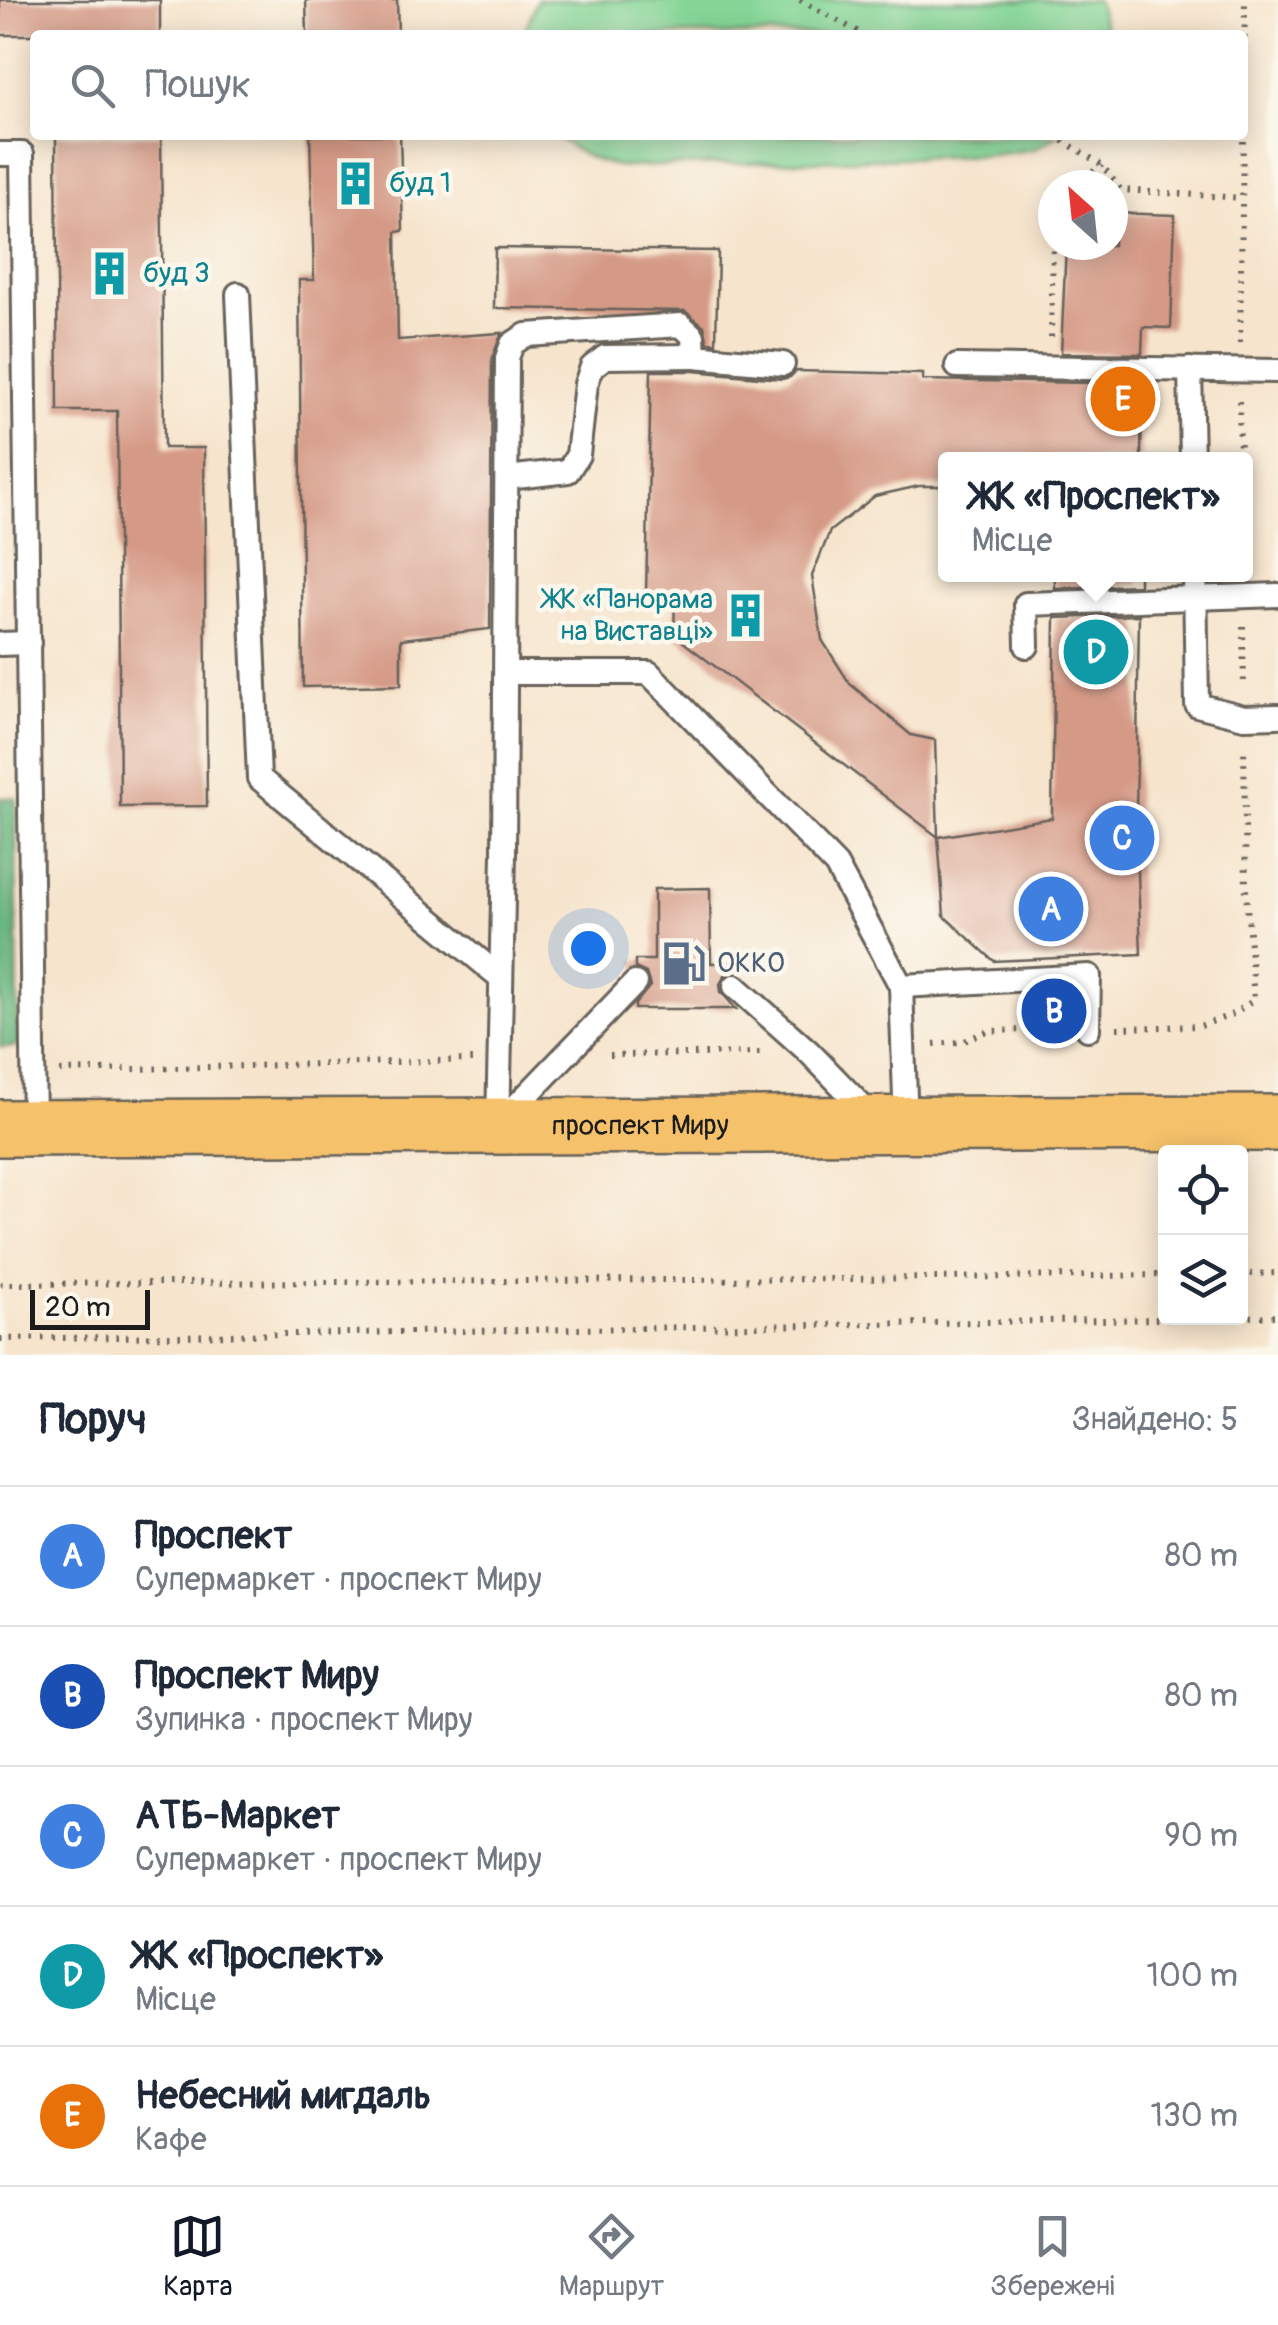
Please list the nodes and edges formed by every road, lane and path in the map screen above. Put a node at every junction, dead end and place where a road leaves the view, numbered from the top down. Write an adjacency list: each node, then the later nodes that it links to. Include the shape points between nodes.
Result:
1 (800, 0): 3 (path)
2 (1245, 0): 4 (path)
3 (855, 30)
4 (1245, 30)
5 (1062, 140): 8 (path)
6 (1243, 140): 10 (path)
7 (0, 154): 27 (lane, via 22,154)
8 (1102, 165): 9 (path); 10 (path, via 1121,190)
9 (1096, 170)
10 (1242, 198): 19 (path)
11 (1053, 260): 16 (path)
12 (238, 294): 32 (lane, via 259,778)
13 (694, 356): 14 (lane); 22 (lane, via 605,357 586,384 578,455 568,471); 22 (lane, via 693,336 680,326 526,334 512,344 508,358)
14 (783, 364)
15 (957, 366): 16 (lane)
16 (1050, 367): 17 (lane)
17 (1190, 369): 19 (lane); 20 (lane)
18 (1278, 371): 19 (lane)
19 (1238, 372): 21 (path)
20 (1192, 452)
21 (1240, 452)
22 (507, 478): 29 (lane)
23 (1195, 586): 25 (lane); 28 (lane, via 1026,604); 31 (lane, via 1197,705)
24 (1278, 595): 25 (lane)
25 (1243, 596): 31 (path)
26 (0, 644): 27 (lane)
27 (28, 644): 41 (lane)
28 (1027, 646)
29 (506, 672): 32 (lane); 35 (lane, via 649,673 836,864)
30 (1278, 716): 31 (lane)
31 (1244, 718): 36 (path, via 1254,1000 1200,1026)
32 (500, 977): 40 (lane)
33 (635, 983): 39 (lane)
34 (735, 986): 38 (lane)
35 (902, 986): 36 (lane, via 1089,976); 37 (lane)
36 (1088, 1029): 37 (path, via 988,1031 962,1042)
37 (904, 1046): 43 (lane)
38 (809, 1052): 39 (path); 43 (lane)
39 (564, 1056): 44 (lane)
40 (500, 1059): 41 (path); 44 (lane)
41 (33, 1072): 45 (lane)
42 (1278, 1123): 43 (main road, проспект Миру)
43 (893, 1125): 44 (main road, проспект Миру)
44 (498, 1126): 45 (main road, проспект Миру)
45 (17, 1128)
46 (1278, 1273): 47 (path)
47 (1248, 1274)
48 (1158, 1275): 49 (path)
49 (0, 1284)
50 (1278, 1316): 51 (path)
51 (1248, 1317)
52 (1158, 1319): 53 (path)
53 (0, 1339)

